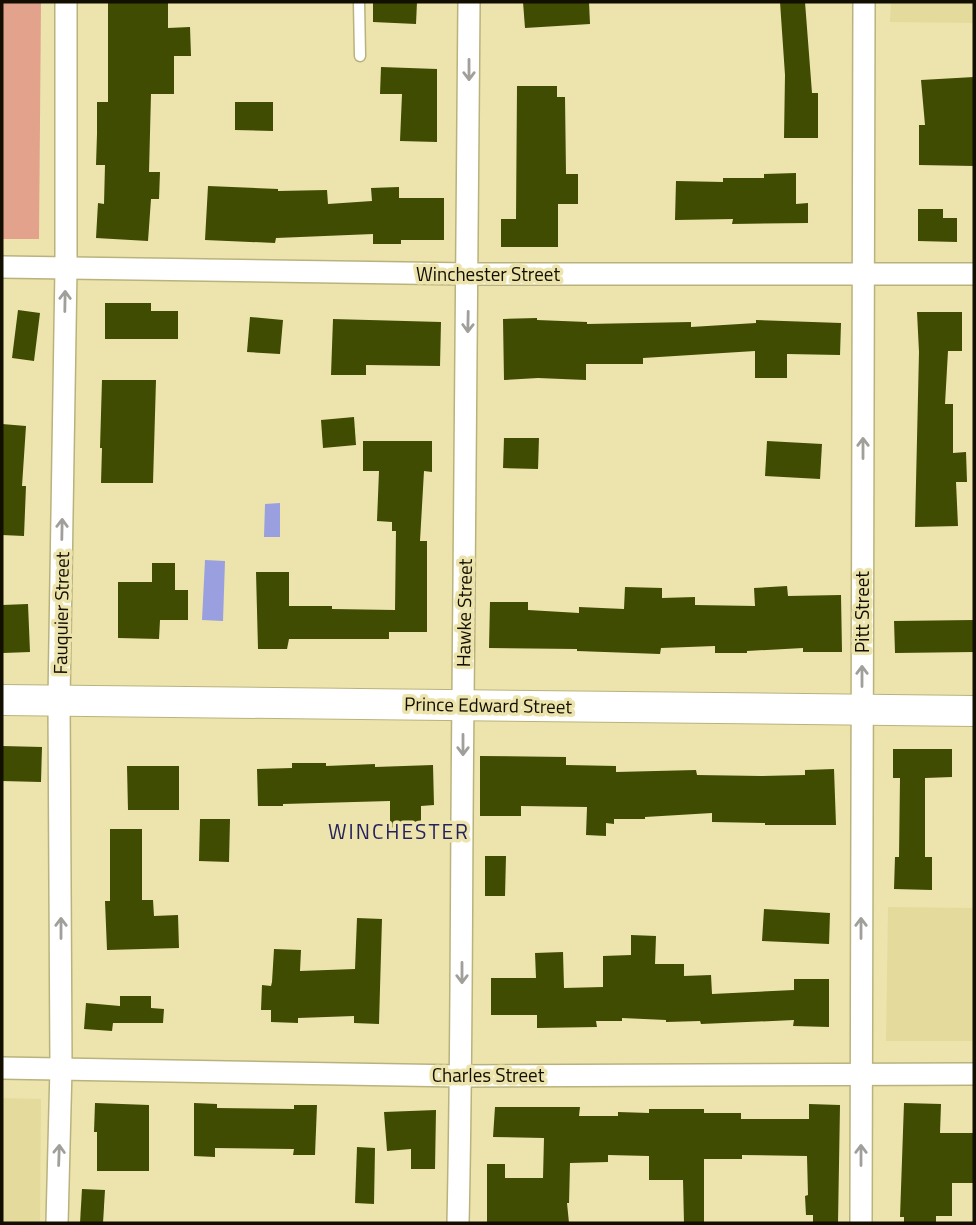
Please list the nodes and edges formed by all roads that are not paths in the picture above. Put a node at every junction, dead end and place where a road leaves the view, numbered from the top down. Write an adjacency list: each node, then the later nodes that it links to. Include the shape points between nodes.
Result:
1 (66, 2): 7 (street, Fauquier Street)
2 (359, 2): 5 (lane)
3 (469, 2): 8 (street, Hawke Street, one-way to 8)
4 (864, 2): 10 (street, Pitt Street)
5 (360, 56)
6 (2, 267): 7 (street, Winchester Street)
7 (66, 268): 8 (street, Winchester Street); 12 (street, Fauquier Street, one-way to 7)
8 (469, 274): 10 (street, Winchester Street); 13 (street, Hawke Street, one-way to 13)
9 (974, 274): 10 (street, Winchester Street)
10 (864, 275): 14 (street, Pitt Street, one-way to 10)
11 (2, 699): 12 (street, Prince Edward Street)
12 (59, 700): 13 (street, Prince Edward Street); 17 (street, Fauquier Street, one-way to 12)
13 (463, 705): 14 (street, Prince Edward Street); 20 (street, Hawke Street, one-way to 20)
14 (861, 709): 15 (street, Prince Edward Street); 18 (street, Pitt Street, one-way to 14)
15 (974, 711)
16 (2, 1068): 17 (street, Charles Street)
17 (61, 1068): 20 (street, Charles Street); 21 (street, Fauquier Street, one-way to 17)
18 (861, 1074): 19 (street, Charles Street); 20 (street, Charles Street); 23 (street, Pitt Street, one-way to 18)
19 (974, 1074)
20 (461, 1076): 22 (street, Hawke Street)
21 (57, 1223)
22 (458, 1223)
23 (861, 1223)

